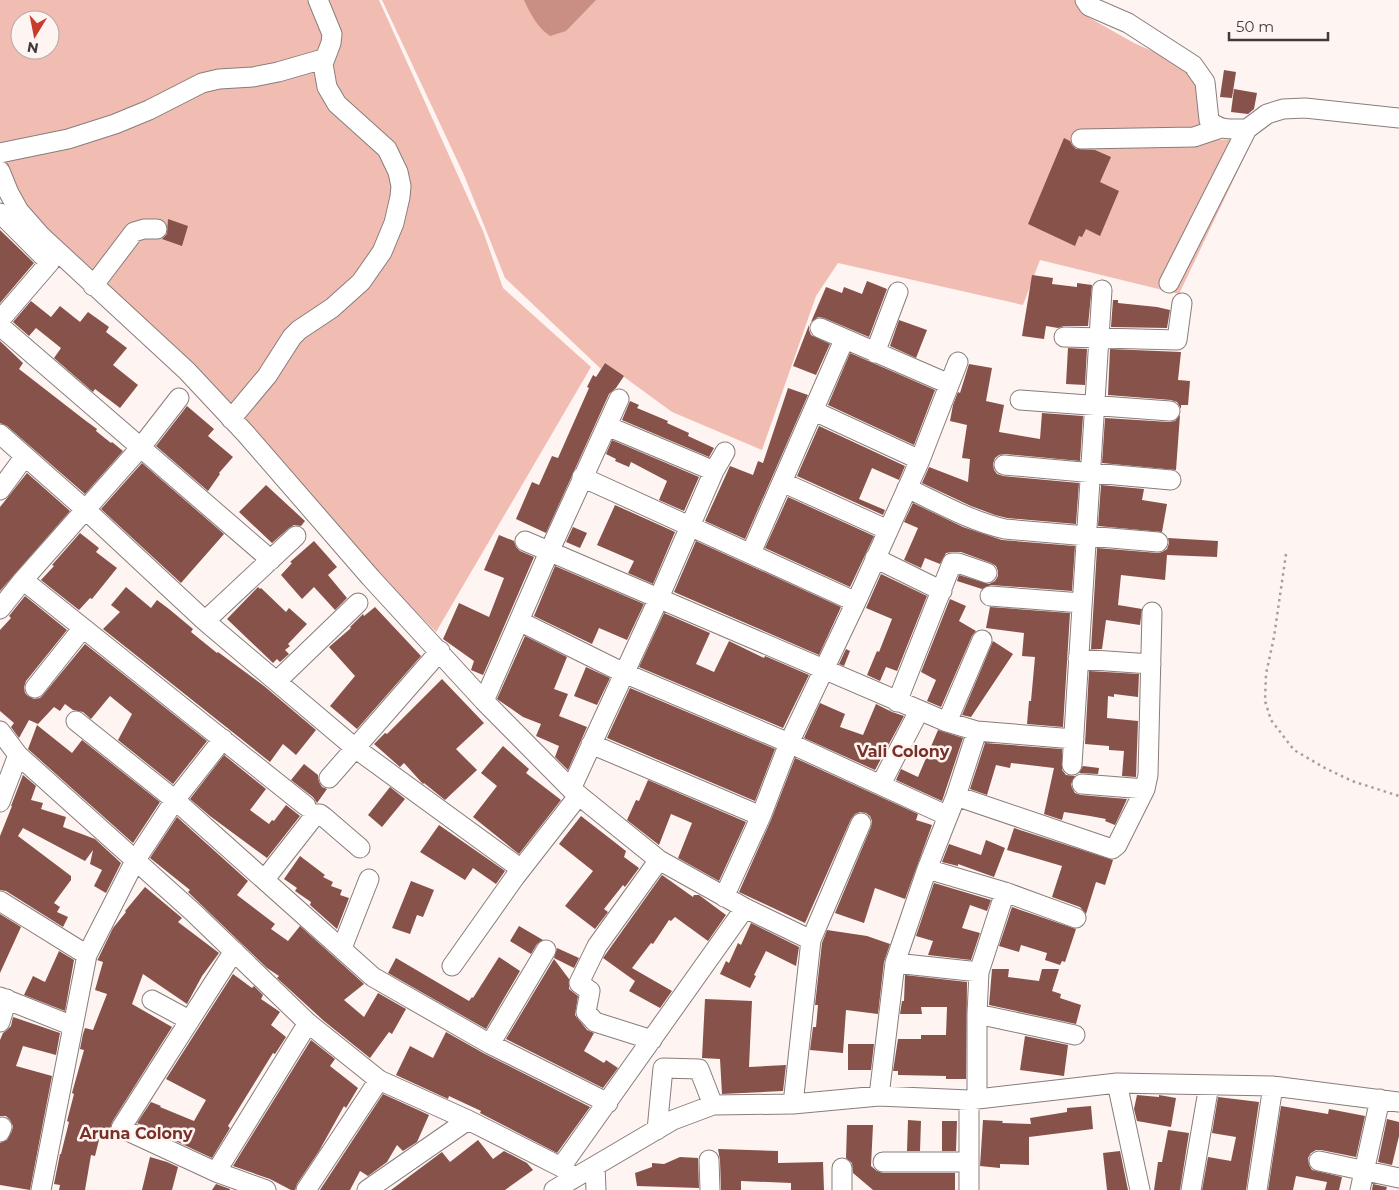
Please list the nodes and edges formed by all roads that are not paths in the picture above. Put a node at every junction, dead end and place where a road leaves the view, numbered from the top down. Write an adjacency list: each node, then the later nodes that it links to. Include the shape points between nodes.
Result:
1 (318, 0): 3 (street, via 332,34)
2 (1084, 0): 5 (street, via 1089,6 1128,23 1193,65 1205,82 1210,120)
3 (324, 59): 8 (street, via 253,77 202,83 115,124 68,139); 34 (street, via 327,87 337,104 387,149 398,172 401,186 394,223 382,252 361,282 292,337 267,376)
4 (1399, 118): 6 (street, via 1305,108 1283,109 1267,114)
5 (1221, 128): 6 (street); 7 (street, via 1194,137)
6 (1247, 129): 13 (street)
7 (1081, 139)
8 (0, 153)
9 (0, 171): 14 (street, via 19,211)
10 (0, 214): 12 (street)
11 (156, 229): 14 (street, via 134,232)
12 (50, 262): 18 (street); 24 (street)
13 (1169, 284)
14 (93, 286): 34 (street, via 188,371)
15 (1102, 290): 22 (street)
16 (898, 292): 25 (street)
17 (1182, 303): 22 (street, via 1177,340)
18 (0, 320)
19 (0, 326): 37 (street)
20 (820, 328): 23 (street)
21 (1064, 337): 22 (street)
22 (1098, 339): 31 (street)
23 (844, 340): 25 (street); 32 (street)
24 (141, 346)
25 (875, 352): 27 (street)
26 (958, 362): 27 (street)
27 (949, 384): 40 (street)
28 (179, 398): 37 (street)
29 (619, 399): 35 (street)
30 (1020, 400): 31 (street)
31 (1094, 406): 33 (street); 43 (street)
32 (814, 411): 40 (street); 46 (street)
33 (1170, 411)
34 (231, 419): 74 (street)
35 (607, 426): 42 (street); 44 (street)
36 (0, 434): 39 (street)
37 (141, 446): 49 (street); 59 (street)
38 (725, 452): 42 (street)
39 (25, 456): 48 (street); 49 (street)
40 (920, 460): 47 (street)
41 (1004, 465): 43 (street)
42 (714, 471): 50 (street)
43 (1090, 472): 45 (street); 52 (street)
44 (582, 477): 50 (street); 56 (street)
45 (1171, 480)
46 (782, 482): 51 (street); 57 (street)
47 (907, 488): 51 (street); 52 (street, via 992,526)
48 (0, 490)
49 (86, 510): 61 (street); 70 (street)
50 (691, 525): 57 (street); 64 (street)
51 (888, 530): 58 (street)
52 (1086, 535): 55 (street); 67 (street)
53 (296, 536): 59 (street)
54 (525, 541): 56 (street)
55 (1158, 542)
56 (549, 552): 64 (street); 71 (street)
57 (751, 553): 65 (street)
58 (876, 558): 62 (street); 65 (street)
59 (271, 560): 70 (street)
60 (987, 573): 62 (street, via 952,563)
61 (23, 580): 68 (street); 72 (street)
62 (942, 590): 82 (street)
63 (990, 596): 67 (street)
64 (658, 600): 77 (street); 78 (street)
65 (856, 602): 77 (street)
66 (358, 603): 79 (street)
67 (1082, 603): 75 (street)
68 (0, 609)
69 (1152, 612): 76 (street)
70 (205, 621): 79 (street)
71 (519, 621): 78 (street); 81 (street)
72 (82, 629): 80 (street); 88 (street)
73 (982, 640): 85 (street)
74 (440, 651): 81 (street); 92 (street)
75 (1078, 658): 76 (street); 89 (street)
76 (1151, 664): 98 (street)
77 (824, 669): 82 (street); 90 (street)
78 (624, 673): 90 (street); 91 (street)
79 (277, 681): 92 (street)
80 (35, 688)
81 (484, 701): 99 (street)
82 (897, 702): 83 (street)
83 (919, 711): 85 (street); 96 (street)
84 (76, 721): 101 (street)
85 (947, 722): 86 (street)
86 (977, 730): 89 (street); 100 (street)
87 (0, 731): 93 (street)
88 (222, 739): 101 (street); 103 (street)
89 (1074, 739): 94 (street)
90 (789, 743): 96 (street); 104 (street)
91 (591, 744): 99 (street); 104 (street)
92 (355, 748): 95 (street); 110 (street)
93 (18, 755): 102 (street); 109 (street)
94 (1072, 766)
95 (329, 778)
96 (881, 784): 105 (street)
97 (1082, 784): 98 (street)
98 (1145, 789): 100 (street, via 1112,850)
99 (575, 792): 108 (street); 110 (street)
100 (956, 796): 105 (street)
101 (175, 800): 109 (street); 112 (street)
102 (0, 802)
103 (306, 806)
104 (761, 816): 115 (street)
105 (948, 816): 111 (street)
106 (862, 823): 119 (street)
107 (360, 848): 112 (street, via 324,817 316,814)
108 (659, 860): 115 (street); 135 (street, via 597,946 579,983 590,991 586,1012 595,1022)
109 (135, 861): 122 (street); 123 (street)
110 (521, 869): 125 (street)
111 (927, 869): 114 (street); 124 (street)
112 (265, 879): 120 (street)
113 (369, 879): 120 (street)
114 (1005, 892): 118 (street); 126 (street)
115 (724, 896): 117 (street)
116 (0, 901): 123 (street)
117 (745, 908): 119 (street); 135 (street)
118 (1076, 918)
119 (811, 940): 146 (street)
120 (342, 948): 136 (street, via 373,977)
121 (546, 950): 136 (street)
122 (234, 951): 130 (street); 132 (street)
123 (87, 955): 133 (street)
124 (895, 963): 126 (street); 141 (street)
125 (452, 966)
126 (979, 972): 129 (street)
127 (4, 998): 131 (street); 133 (street)
128 (152, 1000): 130 (street)
129 (977, 1014): 134 (street); 143 (street)
130 (189, 1020): 156 (street, via 121,1128)
131 (0, 1022)
132 (308, 1023): 137 (street); 156 (street)
133 (73, 1026): 159 (street)
134 (1075, 1035)
135 (652, 1040): 145 (street)
136 (490, 1044): 145 (street)
137 (379, 1080): 148 (street); 161 (street)
138 (1117, 1083): 139 (street); 143 (street); 168 (street)
139 (1208, 1085): 140 (street); 169 (street)
140 (1273, 1086): 142 (street); 170 (street)
141 (878, 1096): 143 (street); 146 (street)
142 (1380, 1099): 144 (street); 155 (street)
143 (973, 1100): 153 (street)
144 (1399, 1102)
145 (608, 1103): 157 (street)
146 (793, 1104): 147 (street)
147 (713, 1105): 149 (street); 149 (street, via 699,1069 663,1068)
148 (468, 1120): 157 (street); 162 (street)
149 (656, 1130): 157 (street)
150 (709, 1160): 165 (street)
151 (1319, 1161): 155 (street)
152 (883, 1162): 153 (street)
153 (969, 1162): 167 (street)
154 (842, 1168): 166 (street)
155 (1366, 1171): 158 (street); 171 (street)
156 (216, 1172): 160 (street)
157 (580, 1174): 163 (street); 164 (street)
158 (1399, 1178)
159 (41, 1190)
160 (266, 1190)
161 (306, 1190)
162 (367, 1190)
163 (554, 1190)
164 (596, 1190)
165 (710, 1190)
166 (842, 1190)
167 (969, 1190)
168 (1140, 1190)
169 (1191, 1190)
170 (1257, 1190)
171 (1360, 1190)

